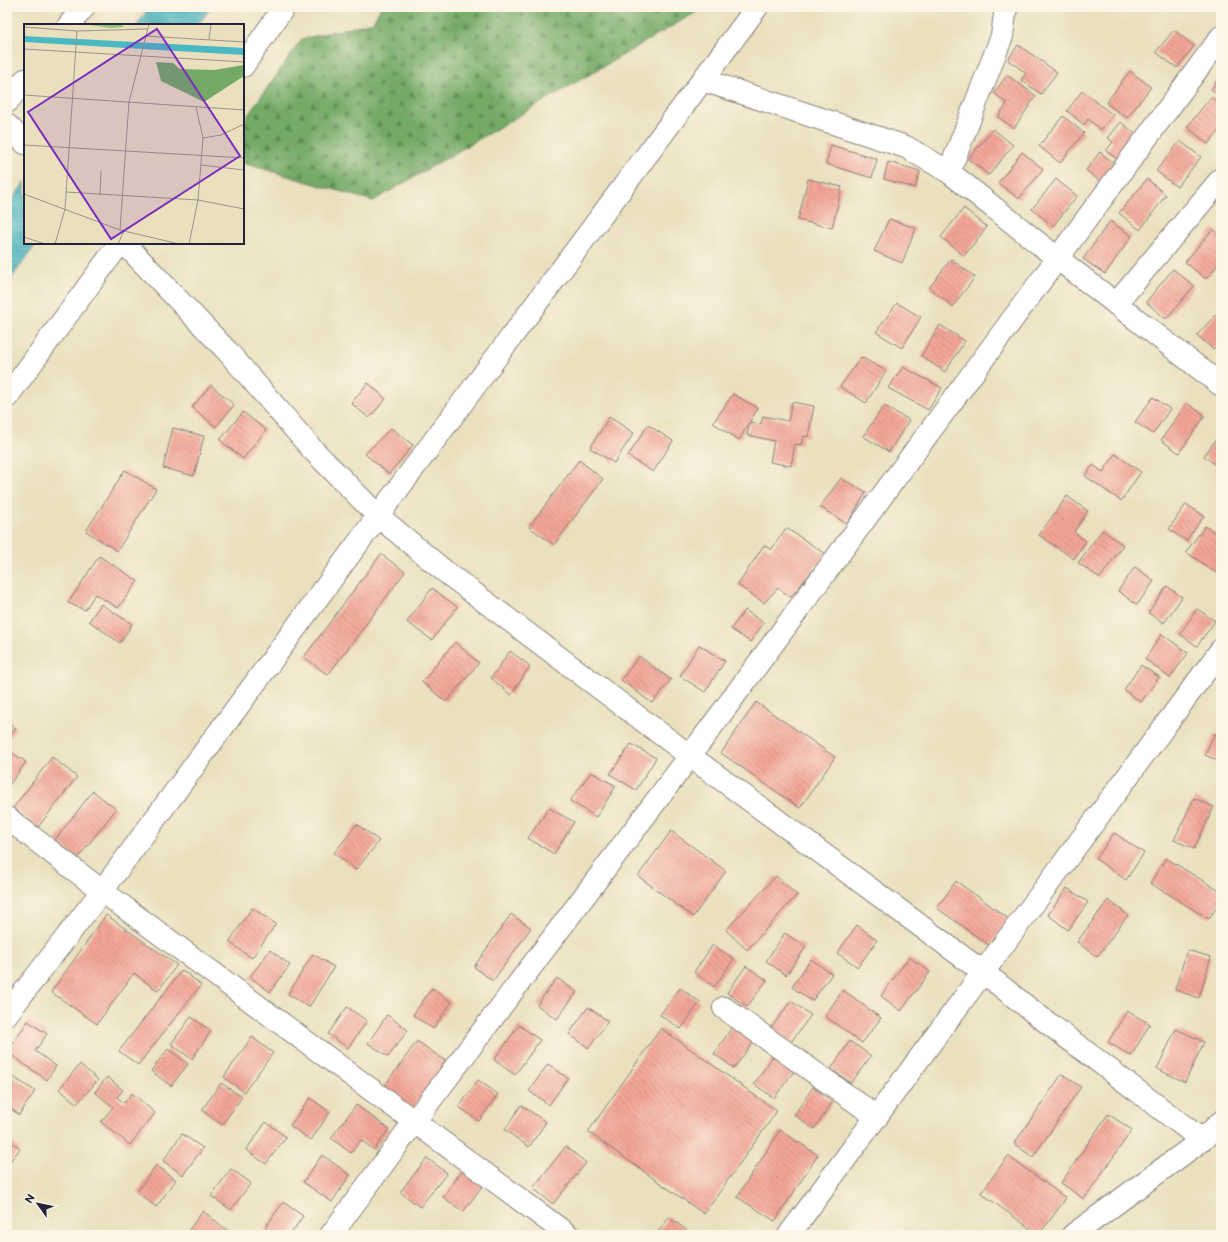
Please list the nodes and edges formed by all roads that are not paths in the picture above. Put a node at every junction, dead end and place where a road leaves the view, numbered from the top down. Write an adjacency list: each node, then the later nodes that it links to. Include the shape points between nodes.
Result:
1 (84, 7): 5 (street)
2 (284, 7): 7 (street)
3 (757, 7): 8 (street)
4 (1006, 7): 13 (street, via 1002,36)
5 (70, 24)
6 (1221, 37): 17 (street)
7 (244, 65)
8 (703, 80): 13 (street, via 906,147); 21 (street)
9 (24, 81): 10 (street)
10 (7, 102)
11 (7, 125): 12 (street)
12 (24, 142)
13 (949, 172): 17 (street)
14 (1221, 179): 18 (street)
15 (119, 244): 20 (street)
16 (125, 244): 21 (street, via 228,352 312,449)
17 (1057, 258): 18 (street); 23 (street)
18 (1116, 304): 19 (street)
19 (1221, 385)
20 (7, 397)
21 (378, 516): 23 (street, via 443,570); 25 (street)
22 (1221, 650): 26 (street)
23 (690, 756): 26 (street); 30 (street)
24 (7, 818): 25 (street)
25 (102, 890): 28 (street); 30 (street)
26 (983, 972): 29 (street); 32 (street)
27 (724, 1008): 29 (street)
28 (7, 1014)
29 (877, 1117): 35 (street)
30 (414, 1122): 33 (street); 34 (street)
31 (1221, 1122): 32 (street)
32 (1202, 1140): 36 (street)
33 (331, 1235)
34 (568, 1235)
35 (789, 1235)
36 (1072, 1235)

